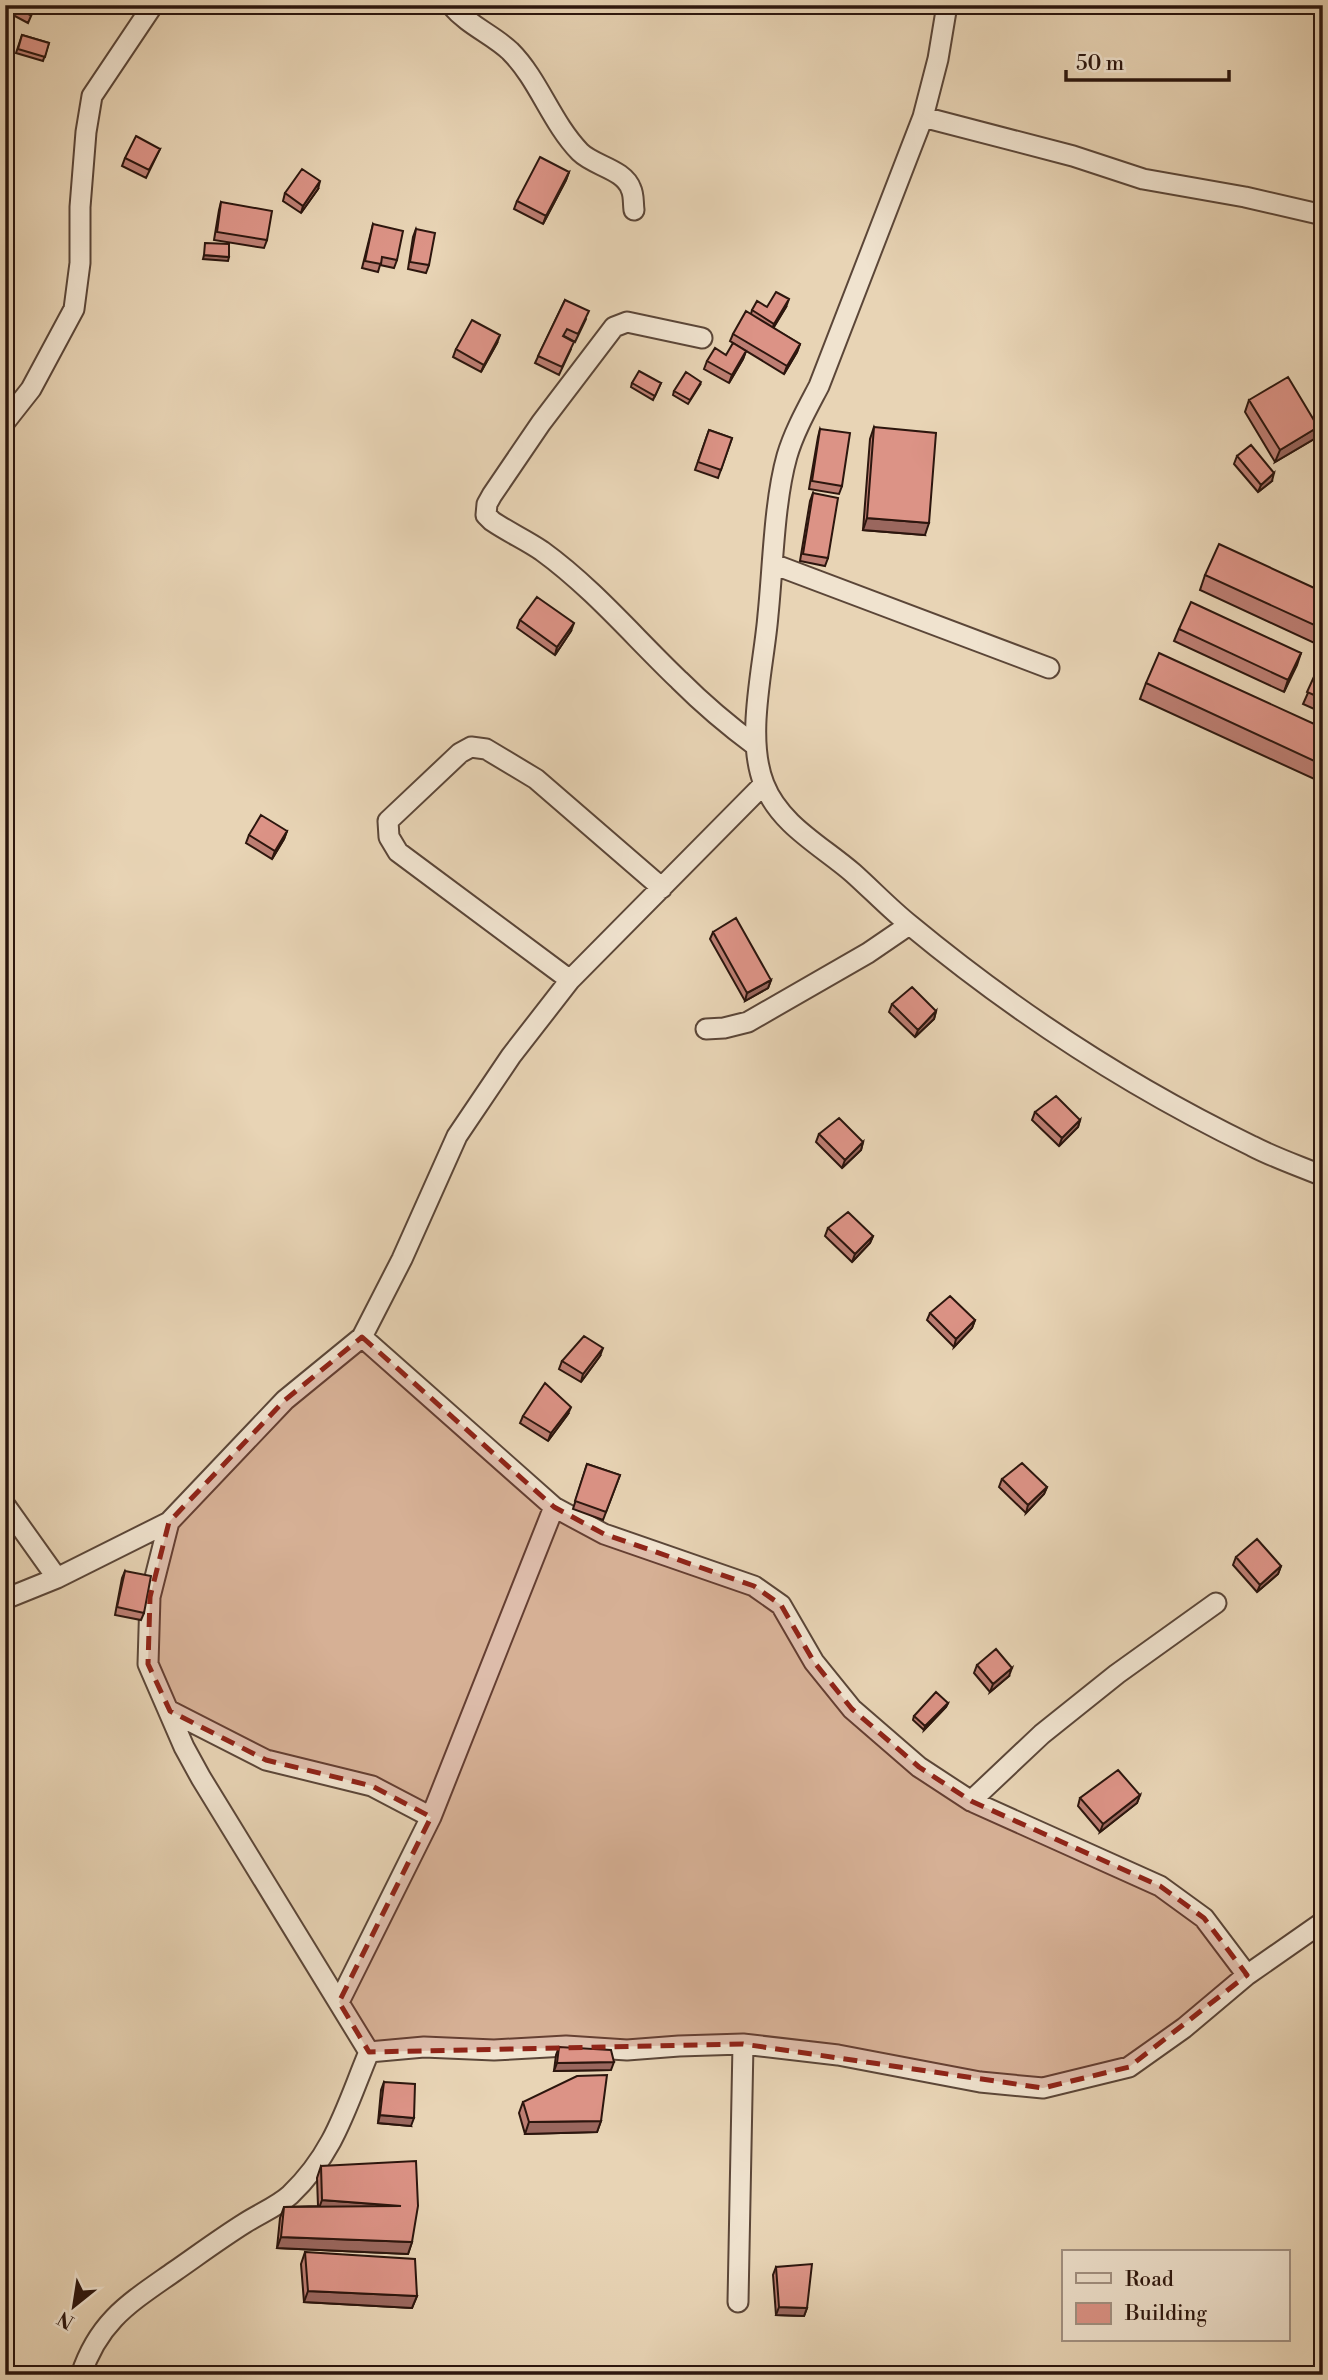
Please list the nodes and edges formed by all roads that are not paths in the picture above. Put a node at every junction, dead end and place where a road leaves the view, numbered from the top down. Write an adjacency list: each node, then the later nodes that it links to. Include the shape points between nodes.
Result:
1 (153, 5): 8 (street, via 90,103 74,309 37,380)
2 (451, 5): 5 (street, via 519,60 558,124 583,154 625,179 632,190)
3 (947, 5): 4 (street)
4 (923, 117): 6 (street, via 1143,179); 9 (street, via 787,457)
5 (634, 210)
6 (1323, 215)
7 (702, 338): 11 (street, via 627,322 614,327 534,433 492,495 486,515 568,573 678,680)
8 (5, 422)
9 (773, 564): 10 (street); 11 (street)
10 (1049, 668)
11 (756, 746): 12 (street)
12 (764, 784): 13 (street); 14 (street, via 779,810 807,838 850,870)
13 (662, 888): 15 (street); 15 (street, via 536,779 486,749 471,747 460,753 388,821 388,837 398,852)
14 (909, 925): 16 (street, via 748,1022); 17 (street, via 1094,1058 1253,1147)
15 (570, 980): 18 (street, via 457,1136)
16 (706, 1029)
17 (1323, 1176)
18 (362, 1337): 20 (street); 21 (street, via 285,1400)
19 (5, 1505): 22 (street)
20 (554, 1507): 26 (street, via 604,1534 754,1586 781,1605 814,1662 852,1709 919,1767); 27 (street)
21 (169, 1522): 22 (street); 25 (street, via 150,1597 148,1664)
22 (57, 1578): 23 (street)
23 (5, 1599)
24 (1216, 1603): 26 (street, via 1042,1734)
25 (170, 1711): 27 (street, via 266,1760 372,1786); 30 (street, via 201,1778)
26 (971, 1801): 29 (street, via 1160,1886 1204,1919)
27 (431, 1817): 30 (street)
28 (1323, 1922): 29 (street)
29 (1247, 1975): 31 (street, via 1129,2067 1043,2088)
30 (339, 2002): 32 (street)
31 (743, 2044): 32 (street, via 627,2050 424,2047); 33 (street)
32 (369, 2052): 34 (street, via 342,2124 316,2168 288,2197 134,2298 105,2328)
33 (738, 2302)
34 (81, 2375)

